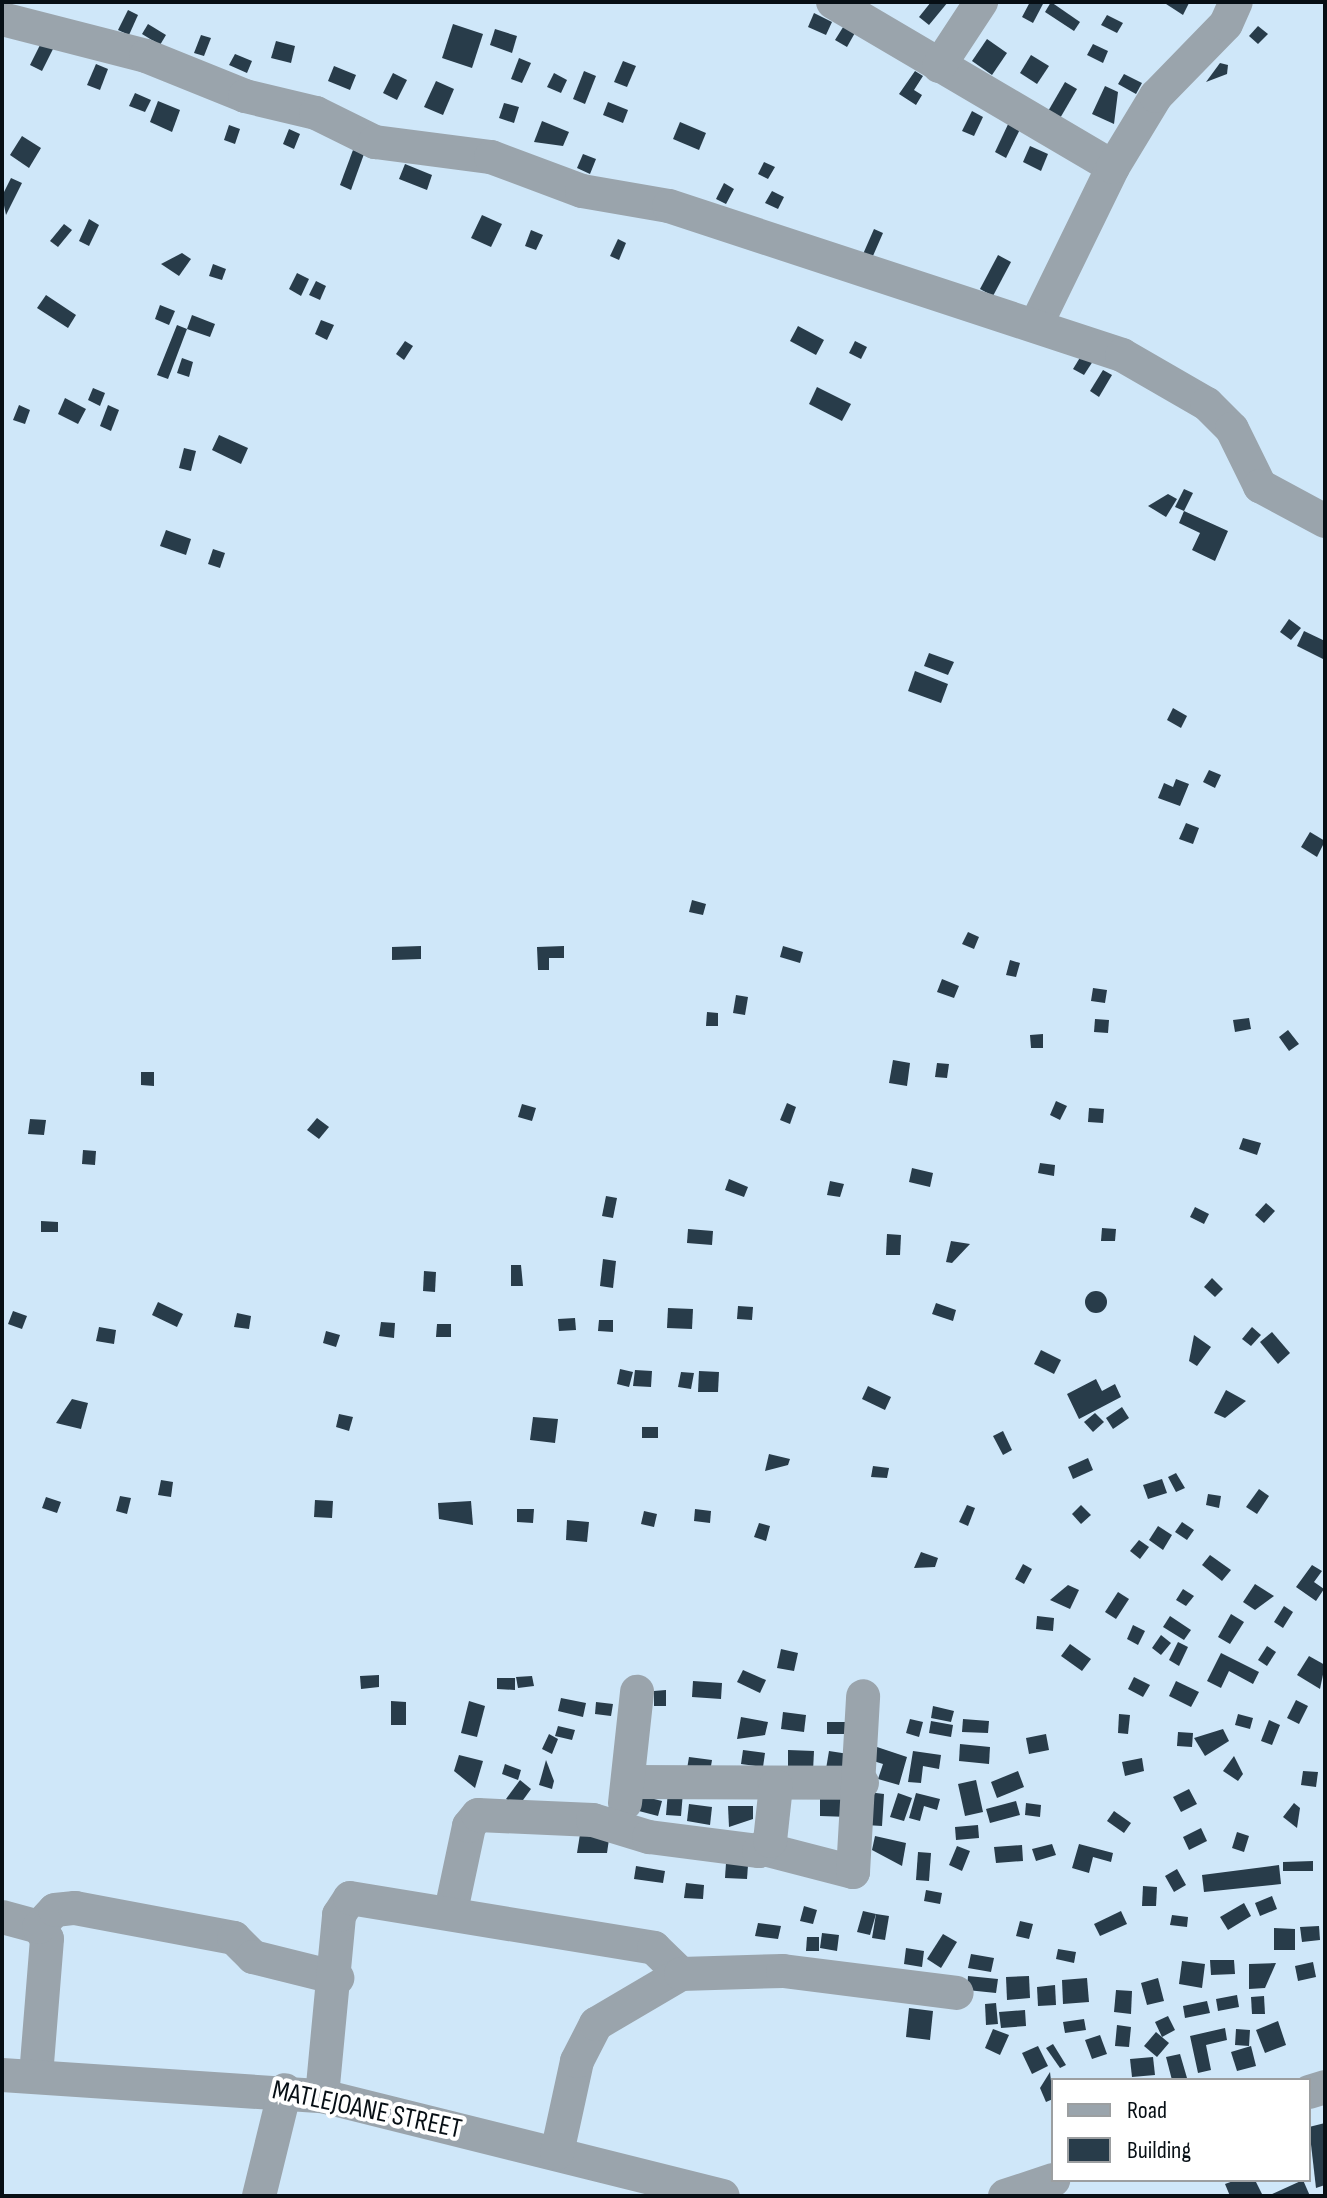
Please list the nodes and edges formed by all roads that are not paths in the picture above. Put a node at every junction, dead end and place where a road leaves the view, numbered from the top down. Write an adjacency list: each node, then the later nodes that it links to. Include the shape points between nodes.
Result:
1 (833, 2): 5 (street)
2 (981, 2): 5 (street)
3 (1236, 2): 6 (street, via 1226,24 1156,96)
4 (2, 19): 7 (street, via 146,56 245,96 316,113 375,142 517,162 582,191 669,206)
5 (939, 66): 6 (street)
6 (1113, 167): 7 (street)
7 (1036, 325): 8 (street, via 1143,364 1207,404 1232,429 1260,486)
8 (1325, 521)
9 (637, 1692): 11 (street)
10 (863, 1696): 12 (street)
11 (628, 1782): 13 (street); 14 (street)
12 (862, 1783): 13 (street); 15 (street, via 850,1874)
13 (776, 1786): 15 (street)
14 (623, 1828): 15 (street); 16 (street, via 474,1817)
15 (764, 1849)
16 (451, 1911): 19 (street, via 654,1948); 20 (street, via 350,1898 339,1915)
17 (2, 1917): 18 (street)
18 (39, 1927): 20 (street, via 55,1910 75,1908 231,1937 253,1957); 23 (street, via 47,1950)
19 (681, 1974): 21 (street, via 783,1971); 26 (street, via 596,2024 577,2061)
20 (337, 1978): 25 (street)
21 (957, 1993)
22 (2, 2075): 23 (street, MATLEJOANE STREET)
23 (36, 2076): 24 (street, MATLEJOANE STREET)
24 (285, 2090): 25 (street, MATLEJOANE STREET); 28 (street)
25 (322, 2096): 26 (street, MATLEJOANE STREET)
26 (557, 2153): 29 (street, MATLEJOANE STREET)
27 (1051, 2181): 30 (street)
28 (259, 2196)
29 (723, 2196)
30 (1005, 2196)

